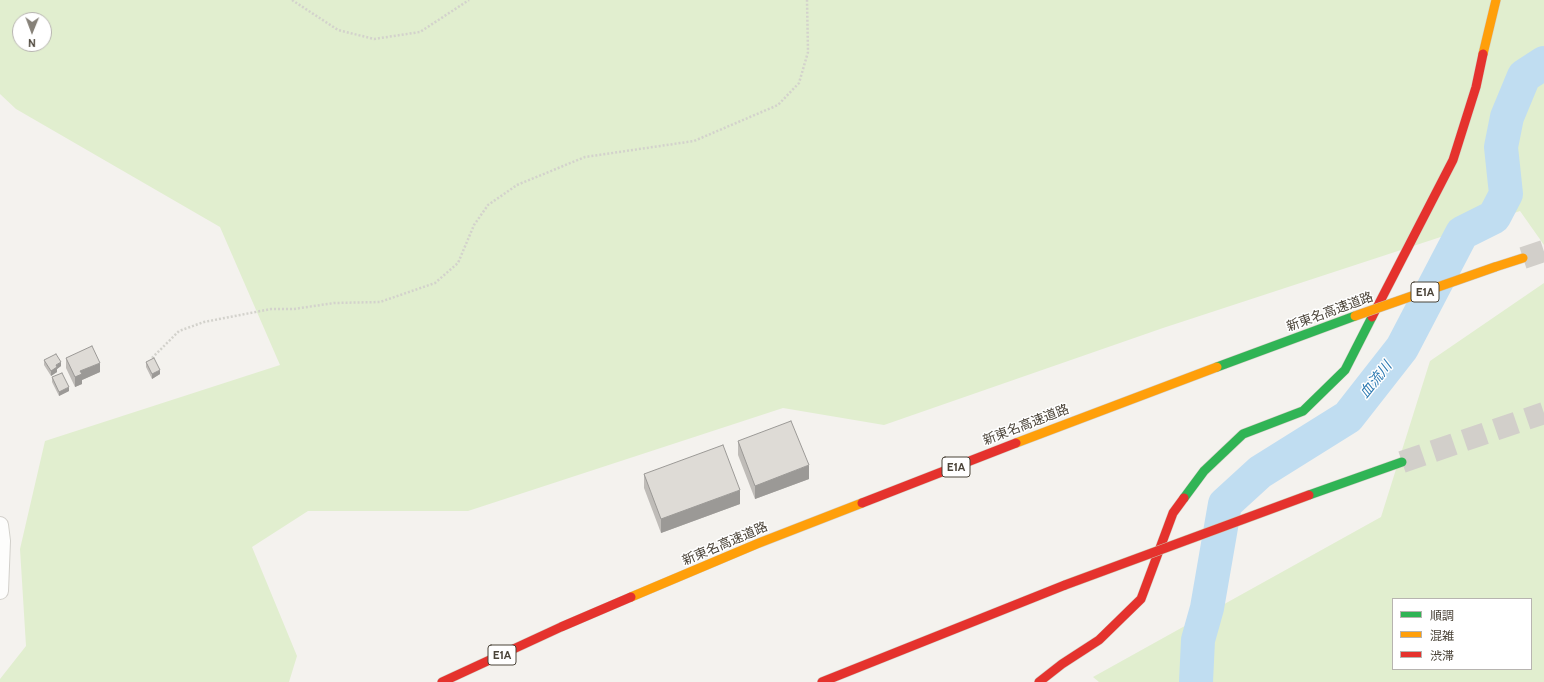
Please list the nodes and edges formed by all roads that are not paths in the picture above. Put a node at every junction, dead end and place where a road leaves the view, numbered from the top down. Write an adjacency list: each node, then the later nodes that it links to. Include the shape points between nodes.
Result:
1 (1496, 0): 8 (main road, via 1476,87 1453,160 1346,370 1303,411 1243,434 1204,472 1173,513 1141,599 1098,640)
2 (1523, 258): 6 (main road, 新東名高速道路 / E1A, bridge, via 1355,316 1099,411 759,543 561,627)
3 (1402, 462): 7 (main road, bridge, via 1065,585)
4 (0, 525): 5 (street)
5 (0, 591)
6 (442, 682)
7 (822, 682)
8 (1039, 682)

